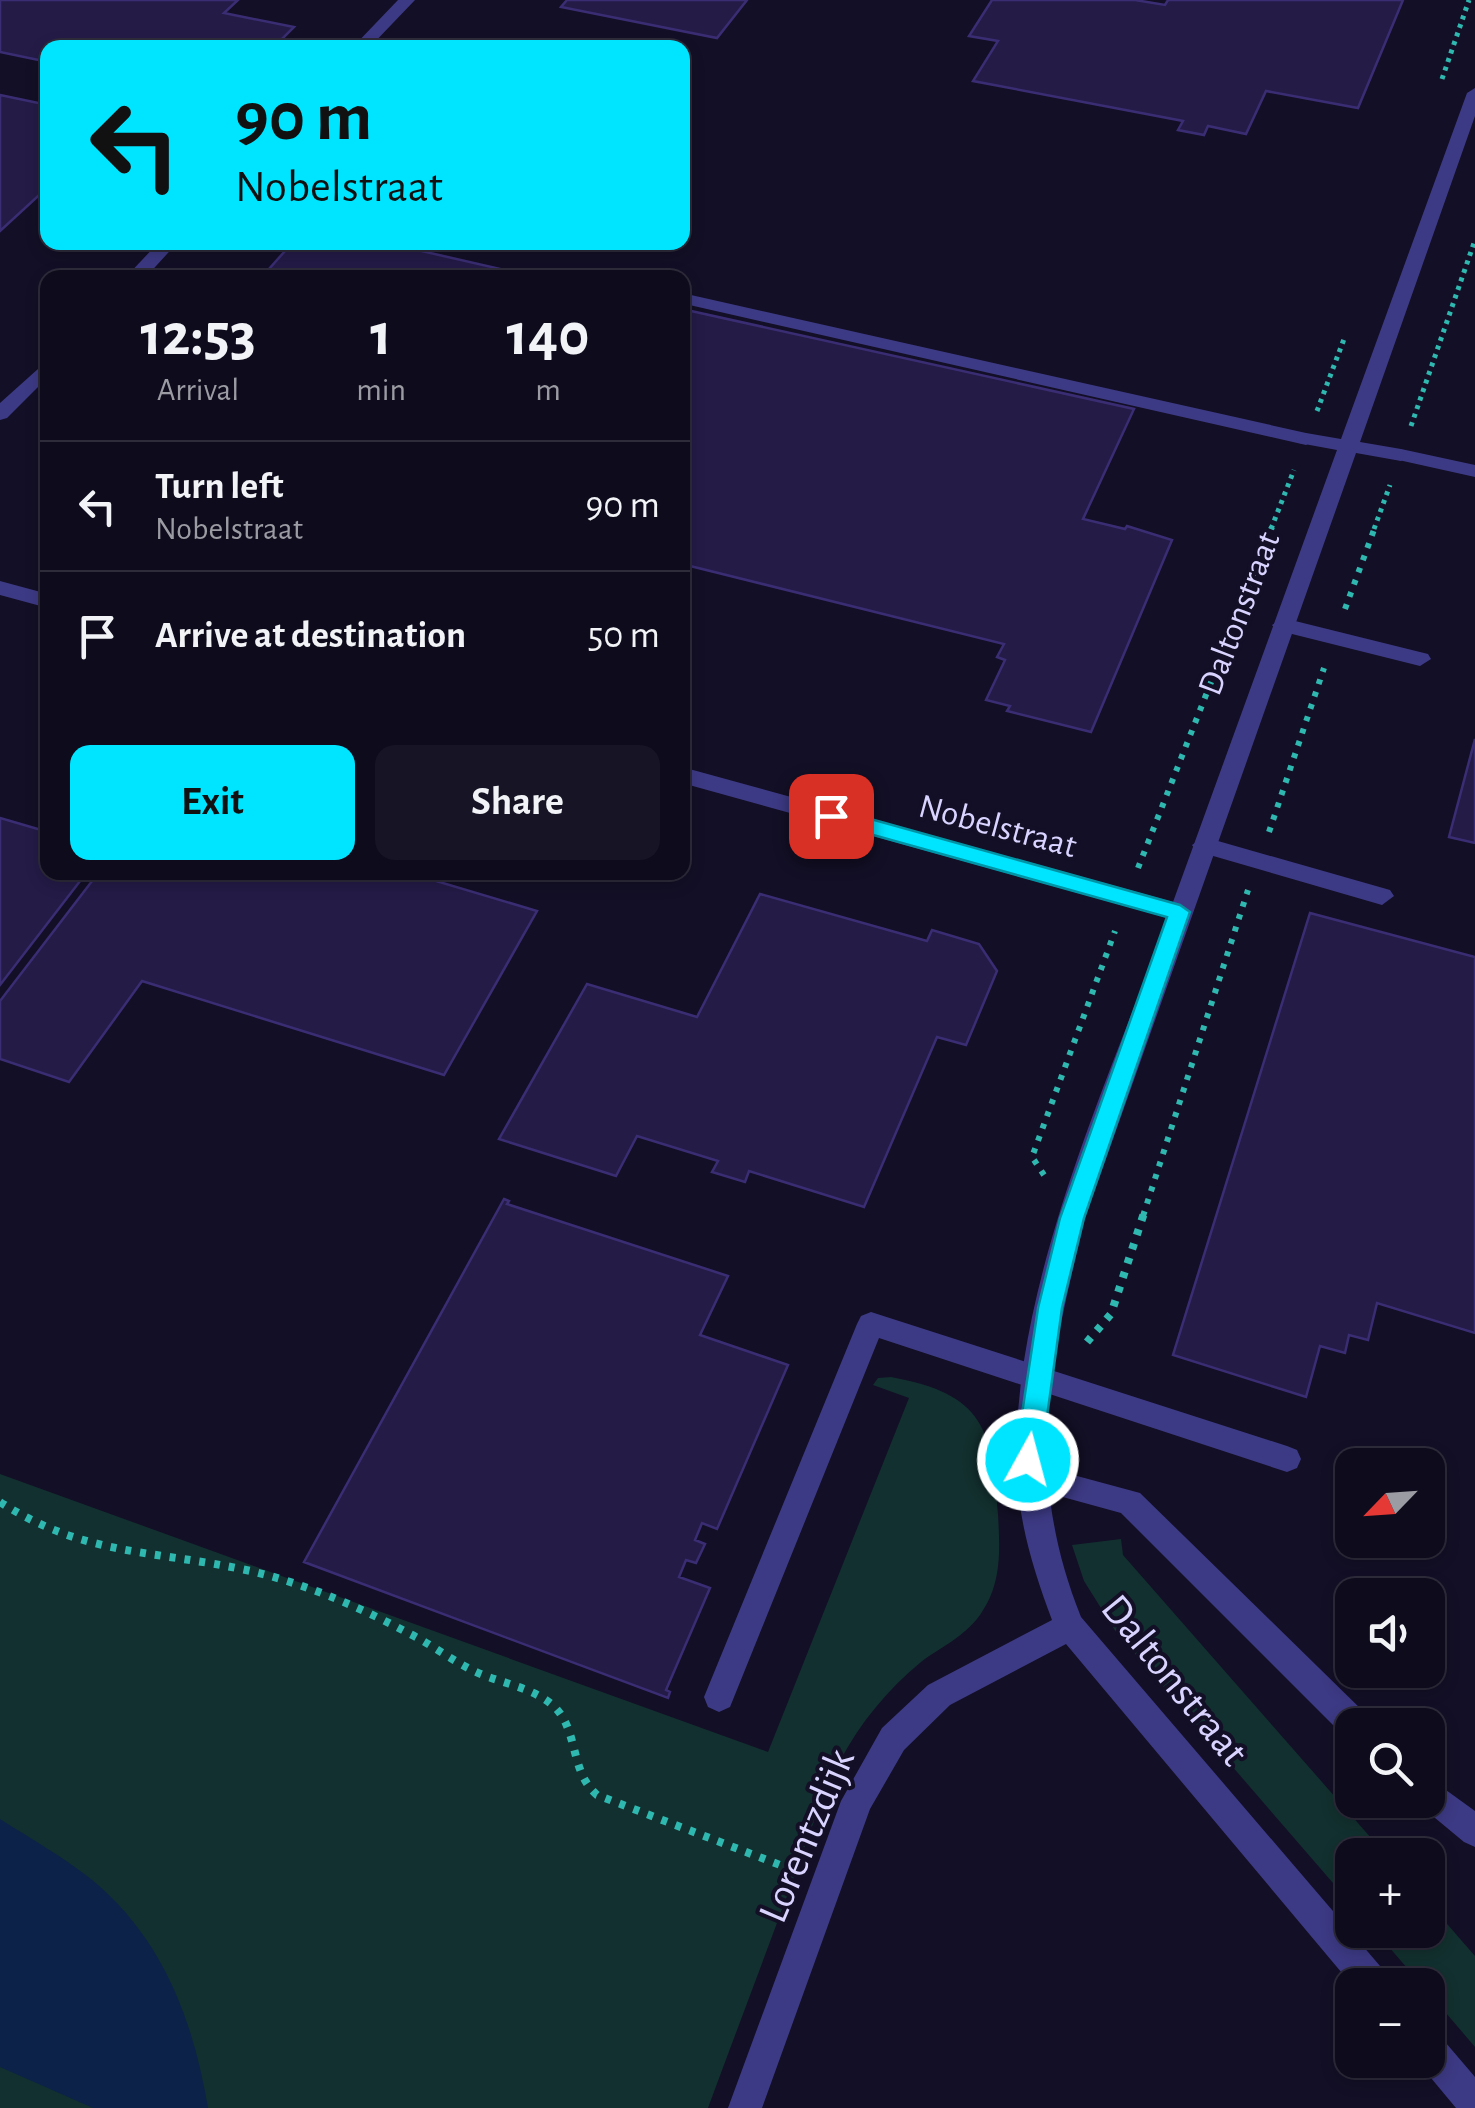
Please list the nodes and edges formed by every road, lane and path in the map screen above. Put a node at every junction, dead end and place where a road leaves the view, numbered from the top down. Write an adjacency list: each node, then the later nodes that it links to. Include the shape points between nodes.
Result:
1 (407, 0): 3 (street)
2 (1469, 0): 4 (path)
3 (368, 40)
4 (1441, 81)
5 (1475, 93): 14 (street, Daltonstraat)
6 (1475, 240): 15 (path)
7 (160, 250): 8 (street)
8 (142, 270)
9 (692, 300): 13 (street)
10 (1348, 328): 13 (path, Daltonstraat)
11 (40, 374): 12 (street)
12 (0, 414)
13 (1306, 439): 14 (street); 26 (path, Daltonstraat)
14 (1348, 443): 15 (street); 19 (street, Daltonstraat)
15 (1401, 455): 16 (street); 20 (path)
16 (1475, 471)
17 (0, 588): 18 (street)
18 (40, 599)
19 (1283, 625): 20 (street); 23 (street, Daltonstraat)
20 (1335, 637): 21 (street); 24 (path)
21 (1420, 659)
22 (690, 777): 26 (street, Nobelstraat)
23 (1204, 845): 24 (street); 27 (street, Daltonstraat)
24 (1259, 861): 25 (street); 29 (path, via 1111,1314 1073,1358)
25 (1382, 896)
26 (1127, 897): 27 (street, Nobelstraat); 28 (path, Daltonstraat, via 1032,1157)
27 (1180, 912): 28 (street, Daltonstraat)
28 (1072, 1218): 29 (street, Daltonstraat)
29 (1038, 1378): 30 (street); 31 (street, Daltonstraat); 34 (street, via 870,1324)
30 (1287, 1459)
31 (1029, 1476): 33 (street, Daltonstraat, via 1052,1589); 35 (street, via 1130,1502)
32 (0, 1502): 38 (path, via 46,1532 74,1541 230,1566 395,1626 557,1709 582,1783 597,1795)
33 (1070, 1626): 38 (street, Lorentzdijk, via 939,1695 894,1739 857,1802); 39 (street, Daltonstraat)
34 (719, 1697)
35 (1338, 1708)
36 (1445, 1806): 37 (street)
37 (1475, 1831)
38 (827, 1884): 42 (street, Lorentzdijk)
39 (1360, 1968)
40 (1445, 2068): 41 (street)
41 (1475, 2104)
42 (745, 2108)

